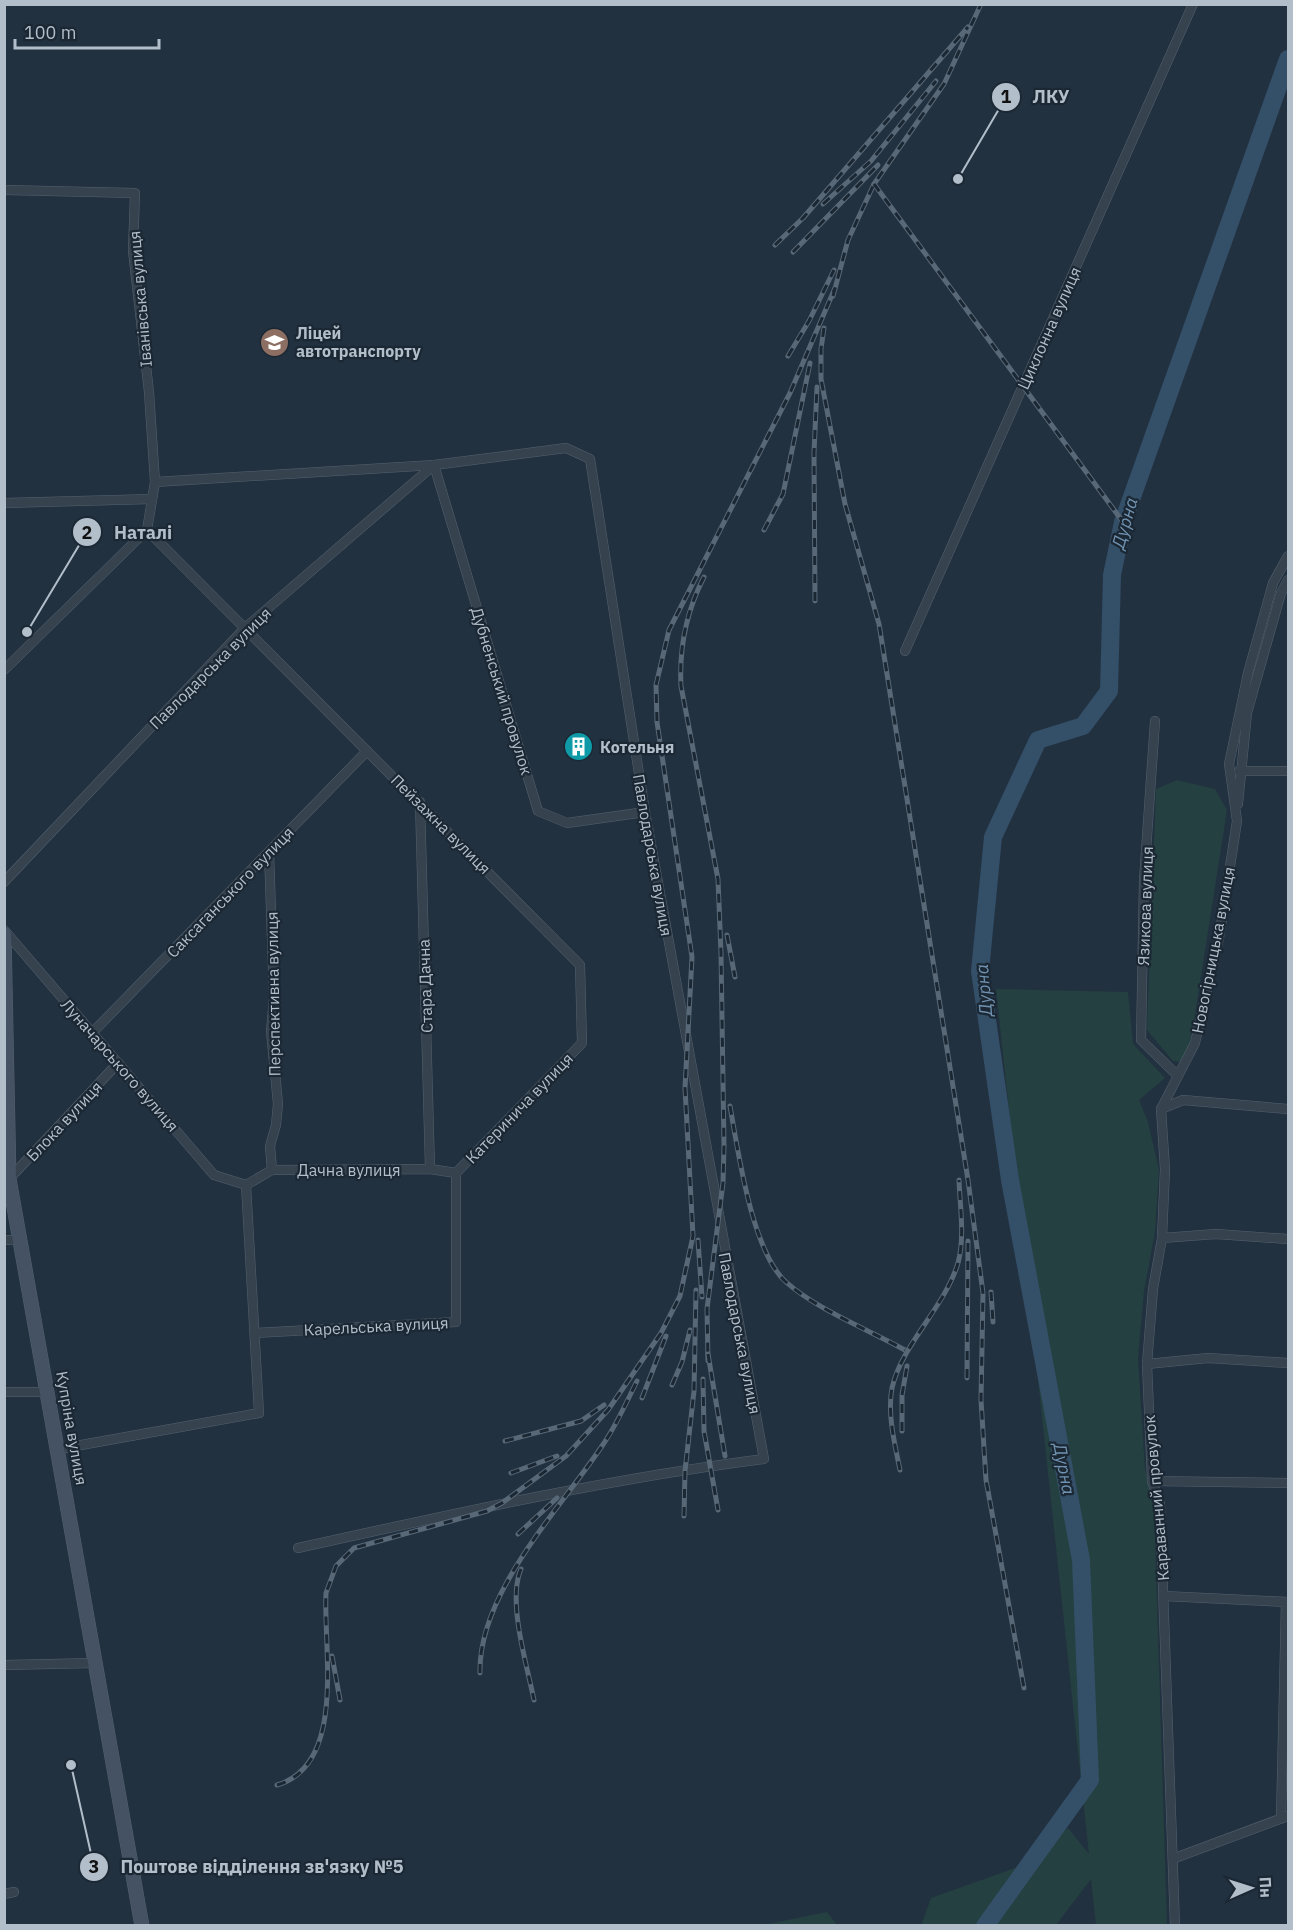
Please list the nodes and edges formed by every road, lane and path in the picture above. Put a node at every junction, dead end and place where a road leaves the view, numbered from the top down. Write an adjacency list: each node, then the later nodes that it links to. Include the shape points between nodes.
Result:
1 (1193, 4): 11 (street, Циклонна вулиця)
2 (4, 190): 4 (street, Іванівська вулиця, via 135,193 133,251)
3 (434, 465): 4 (street); 10 (street, Павлодарська вулиця); 18 (street, Дубненський провулок, via 538,811 567,823); 18 (street, Павлодарська вулиця, via 566,448 590,459)
4 (155, 482): 5 (street, Іванівська вулиця)
5 (152, 499): 6 (street); 7 (street, Іванівська вулиця)
6 (4, 503)
7 (147, 530): 10 (street); 12 (street)
8 (1288, 556): 19 (street, Новогірницька вулиця, via 1273,583 1248,673 1229,764)
9 (1288, 580): 15 (street, Новогірницька вулиця, via 1247,713)
10 (245, 628): 14 (street, Пейзажна вулиця); 21 (street, Павлодарська вулиця)
11 (905, 651)
12 (4, 670)
13 (1155, 721): 26 (street, Язикова вулиця, via 1144,880 1141,1040)
14 (367, 751): 17 (street, Пейзажна вулиця); 20 (street, Саксаганського вулиця)
15 (1239, 771): 16 (street); 19 (street, Новогірницька вулиця)
16 (1288, 771)
17 (420, 802): 24 (street, Пейзажна вулиця, via 580,965); 29 (street, Стара Дачна)
18 (645, 812): 46 (street, Павлодарська вулиця, via 764,1459 502,1503)
19 (1237, 821): 26 (street, Новогірницька вулиця, via 1209,984 1195,1043)
20 (269, 852): 23 (street, Саксаганського вулиця); 30 (street, Перспективна вулиця, via 274,998 271,1031 278,1104 270,1146)
21 (4, 882)
22 (4, 932): 23 (street, Луначарського вулиця); 32 (main road, Купріна вулиця)
23 (92, 1033): 25 (street, Луначарського вулиця)
24 (582, 1043): 31 (street, Катеринича вулиця)
25 (118, 1063): 32 (street, Блока вулиця); 33 (street, Луначарського вулиця, via 214,1175)
26 (1178, 1076): 27 (street)
27 (1161, 1109): 28 (street, via 1183,1101); 34 (street, Караванний провулок, via 1165,1169)
28 (1288, 1109)
29 (430, 1169): 30 (street, Дачна вулиця); 31 (street, Дачна вулиця)
30 (272, 1170): 33 (street, Дачна вулиця)
31 (456, 1173): 38 (street, Карельська вулиця, via 456,1322)
32 (9, 1179): 37 (main road, Купріна вулиця)
33 (246, 1185): 38 (street)
34 (1162, 1238): 35 (street, via 1216,1234); 40 (street, Караванний провулок)
35 (1288, 1239)
36 (4, 1240): 37 (street)
37 (22, 1240): 42 (main road, Купріна вулиця)
38 (255, 1333): 43 (street, via 259,1413)
39 (1288, 1363): 40 (street, via 1208,1358)
40 (1147, 1364): 44 (street, Караванний провулок)
41 (4, 1392): 42 (street)
42 (49, 1392): 43 (main road, Купріна вулиця)
43 (59, 1449): 49 (main road, Купріна вулиця)
44 (1152, 1481): 45 (street); 47 (street, Караванний провулок, via 1160,1504)
45 (1288, 1483)
46 (298, 1548)
47 (1164, 1596): 48 (street); 52 (street, Караванний провулок)
48 (1287, 1602): 51 (street)
49 (96, 1663): 50 (street); 53 (main road, Купріна вулиця)
50 (4, 1665)
51 (1285, 1817): 52 (street)
52 (1175, 1858): 54 (street, Караванний провулок)
53 (142, 1926)
54 (1175, 1926)

